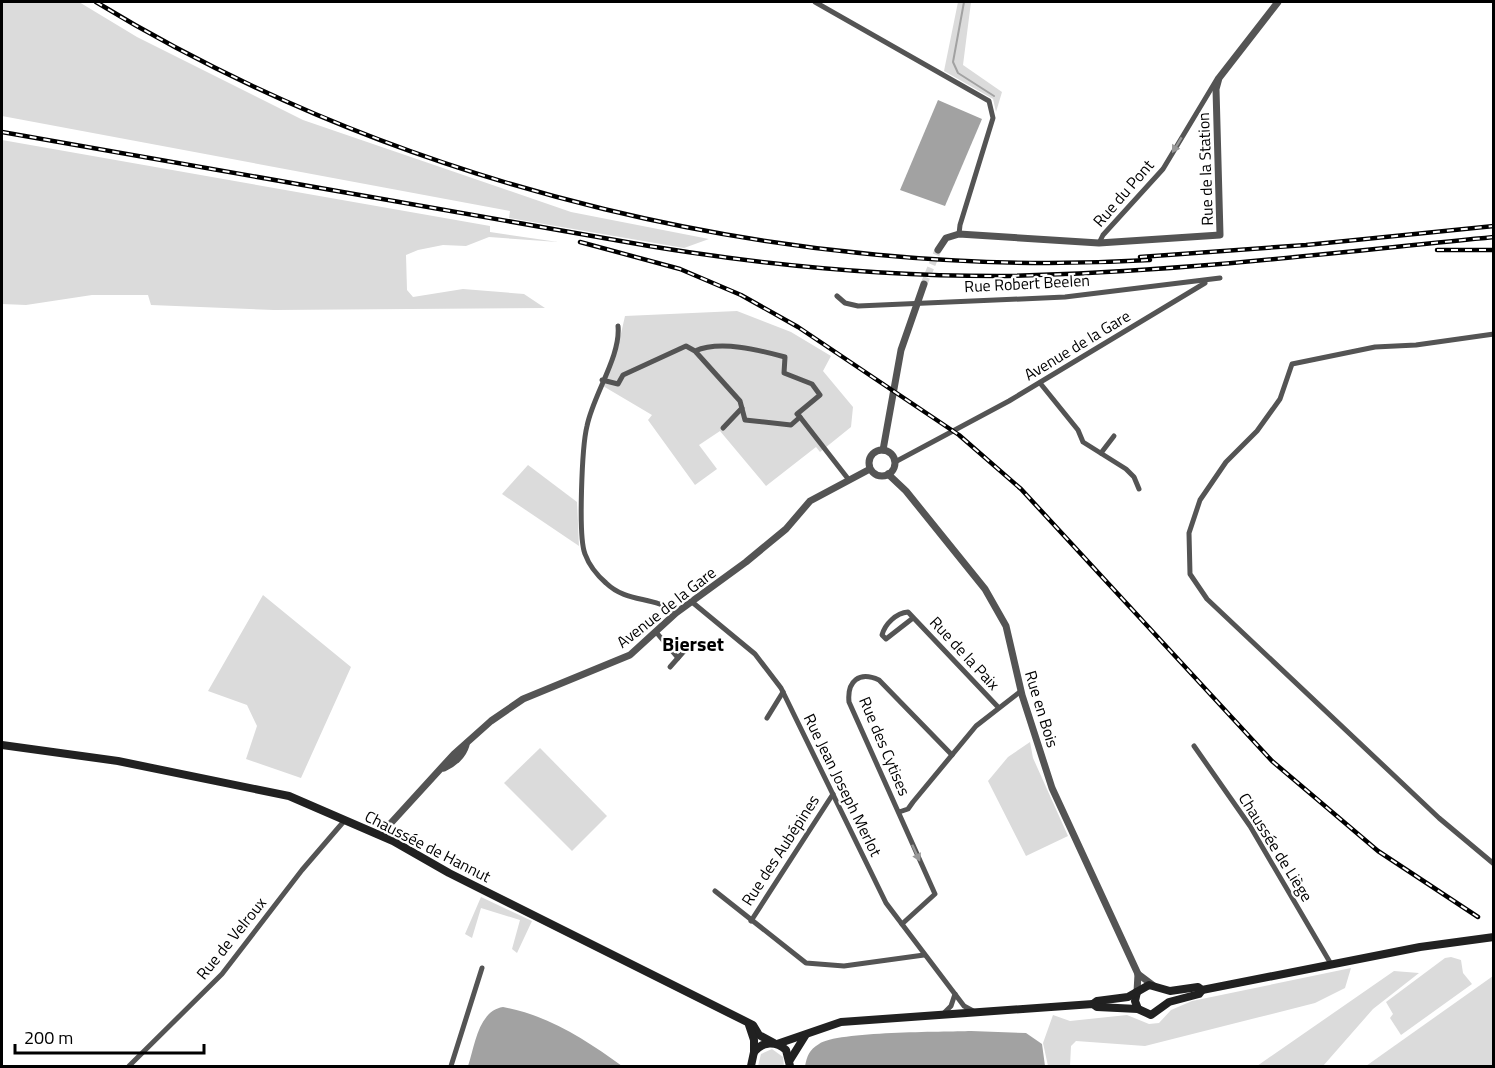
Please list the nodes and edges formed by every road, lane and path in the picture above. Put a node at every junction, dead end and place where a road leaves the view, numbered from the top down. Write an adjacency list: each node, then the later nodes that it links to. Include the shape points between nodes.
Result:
1 (815, 2): 4 (street, via 989,101 993,118)
2 (1278, 2): 3 (street)
3 (1219, 78): 5 (street, Rue du Pont, one-way to 5, via 1163,169); 5 (street, Rue de la Station, via 1216,89 1220,235)
4 (960, 234): 5 (street, Rue du Pont); 6 (street, via 946,238)
5 (1099, 243)
6 (938, 250)
7 (1220, 278): 8 (street, Rue Robert Beelen)
8 (1206, 282): 11 (street, Rue Robert Beelen, via 1065,297); 16 (street, Avenue de la Gare)
9 (924, 284): 11 (street)
10 (837, 296): 11 (street, Rue Robert Beelen, via 858,306)
11 (918, 301): 21 (street, via 901,350)
12 (618, 326): 15 (street, via 616,345)
13 (1494, 334): 46 (street, via 1375,347 1292,364 1280,399 1257,431 1226,462 1200,500 1189,533 1190,574 1207,599 1422,802)
14 (695, 351): 15 (street, via 686,346 623,375 618,384); 17 (street); 18 (street, via 705,347 743,348 785,357 784,373 812,384 820,395 797,414)
15 (602, 380): 29 (street, via 587,426 584,553 594,570 621,595 658,601)
16 (1040, 383): 22 (street, via 1078,430 1083,442); 23 (street, Avenue de la Gare)
17 (742, 408): 18 (street, via 745,420 791,425); 19 (street)
18 (800, 417): 26 (street)
19 (723, 428)
20 (1114, 436): 22 (street)
21 (884, 450): 23 (street); 24 (street, via 871,456)
22 (1101, 453): 27 (street, via 1126,469)
23 (895, 462): 25 (street)
24 (870, 469): 25 (street, via 876,474); 26 (street, Avenue de la Gare)
25 (888, 474): 35 (street, Rue en Bois, via 985,589 1006,626)
26 (849, 480): 28 (street, Avenue de la Gare, via 810,501 786,529)
27 (1139, 489)
28 (692, 602): 29 (street, Avenue de la Gare); 36 (street, Rue Jean Joseph Merlot, via 755,654)
29 (676, 613): 31 (street, Avenue de la Gare)
30 (913, 618): 30 (street, Rue de la Paix, via 886,639 882,635 884,627 902,613 908,612); 37 (street, Rue de la Paix)
31 (656, 632): 33 (street); 45 (street, Avenue de la Gare, via 630,655 523,699 491,721 454,754)
32 (685, 650): 33 (street)
33 (678, 658): 34 (street)
34 (670, 667)
35 (1021, 691): 37 (street); 54 (street, Rue en Bois, via 1052,788)
36 (783, 692): 38 (street); 42 (street, Rue Jean Joseph Merlot)
37 (998, 707): 41 (street)
38 (767, 718)
39 (2, 745): 44 (main road, Chaussée de Hannut, via 118,761 253,787 289,796)
40 (1194, 746): 52 (street, Chaussée de Liège, via 1250,826)
41 (952, 755): 43 (street, via 908,809); 43 (street, Rue des Cytises, via 879,680 860,677 851,683 849,702)
42 (832, 794): 48 (street, Rue des Aubépines); 49 (street, Rue Jean Joseph Merlot, via 886,903)
43 (899, 813): 49 (street, one-way to 49, via 935,894)
44 (345, 820): 45 (main road, Chaussée de Hannut); 69 (street, Rue de Velroux, via 222,974)
45 (380, 835): 64 (main road, Chaussée de Hannut)
46 (1494, 864)
47 (715, 891): 48 (street)
48 (751, 921): 51 (street, via 806,963 844,966)
49 (902, 924): 51 (street, Rue Jean Joseph Merlot)
50 (1494, 937): 52 (main road, via 1420,946)
51 (924, 955): 58 (street, Rue Jean Joseph Merlot)
52 (1331, 964): 56 (main road)
53 (482, 968): 70 (street)
54 (1137, 974): 55 (street); 57 (street, Rue en Bois)
55 (1157, 988): 56 (main road); 57 (main road, via 1144,987); 60 (main road, via 1165,997)
56 (1202, 990): 60 (main road)
57 (1137, 992): 59 (main road); 61 (main road)
58 (955, 994): 62 (street, Rue Jean Joseph Merlot, via 964,1006); 63 (street)
59 (1093, 1004): 61 (main road); 62 (main road)
60 (1163, 1007): 61 (main road, via 1151,1016)
61 (1137, 1009)
62 (976, 1012): 63 (main road)
63 (942, 1015): 65 (main road, via 841,1022)
64 (749, 1024): 66 (main road, Chaussée de Hannut); 67 (main road)
65 (805, 1036): 66 (main road); 68 (main road)
66 (775, 1044): 67 (main road, via 762,1045); 68 (main road, Chaussée de Hannut, via 786,1050)
67 (754, 1052): 71 (main road)
68 (790, 1063)
69 (129, 1066)
70 (451, 1066)
71 (751, 1066)

